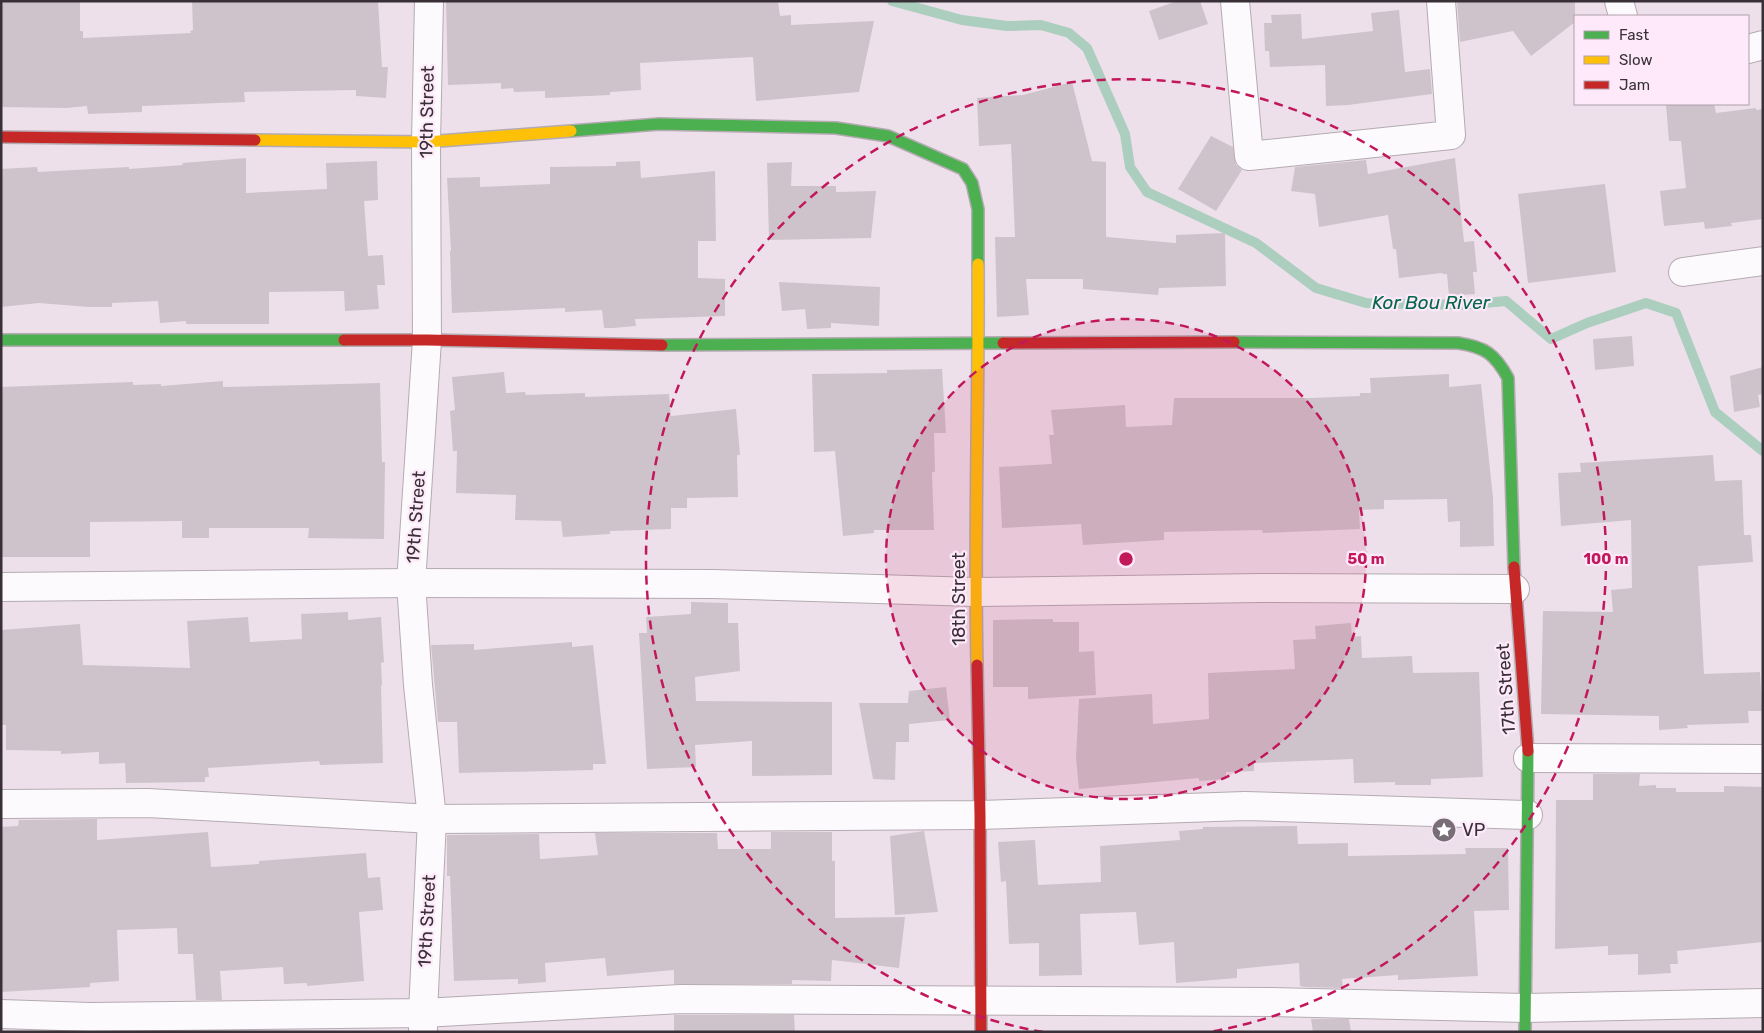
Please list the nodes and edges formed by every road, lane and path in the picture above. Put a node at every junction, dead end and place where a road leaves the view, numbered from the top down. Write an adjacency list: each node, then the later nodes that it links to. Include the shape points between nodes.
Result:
1 (428, 1): 9 (street, 19th Street)
2 (1235, 1): 3 (street, via 1249,156 1451,135)
3 (1441, 1)
4 (1619, 1): 5 (street)
5 (1623, 15)
6 (1763, 45): 7 (street)
7 (1749, 49)
8 (1, 137): 9 (street)
9 (426, 142): 13 (street, 19th Street); 14 (street, 18th Street, via 659,124 836,128 888,136 963,168 972,183 978,209)
10 (1763, 261): 11 (street)
11 (1683, 272)
12 (1, 340): 13 (street)
13 (427, 340): 14 (street, via 658,345); 15 (street, 19th Street)
14 (979, 343): 17 (street, 17th Street, via 1458,343 1488,351 1501,364 1508,378); 18 (street, 18th Street)
15 (411, 583): 16 (street); 18 (street, via 713,584); 24 (street, 19th Street)
16 (1, 587)
17 (1515, 589): 18 (street); 19 (street, 17th Street)
18 (975, 592): 22 (street, 18th Street)
19 (1528, 758): 20 (street); 23 (street, 17th Street)
20 (1763, 759)
21 (1, 804): 24 (street, via 148,803)
22 (980, 815): 23 (street, via 1246,806); 24 (street); 25 (street, 18th Street)
23 (1528, 815): 28 (street, 17th Street)
24 (432, 819): 29 (street, 19th Street)
25 (981, 1001): 28 (street, via 1271,1002); 29 (street, via 681,999); 30 (street, 18th Street)
26 (1763, 1003): 28 (street)
27 (1, 1014): 29 (street)
28 (1526, 1020)
29 (423, 1022)
30 (981, 1032)

